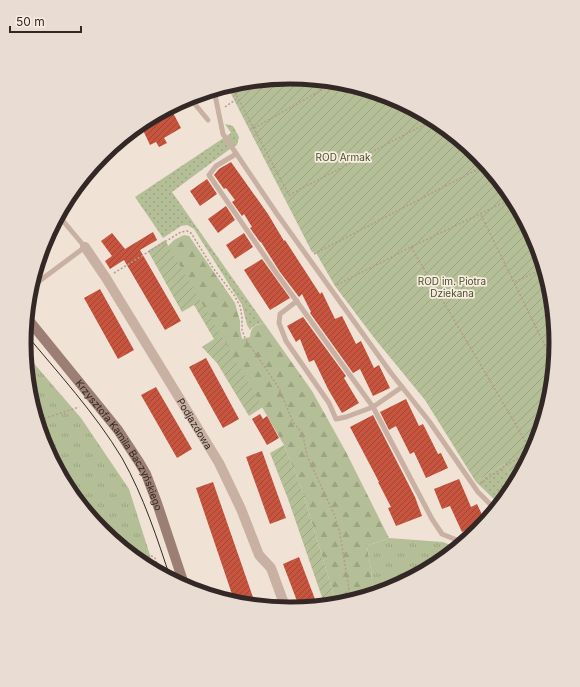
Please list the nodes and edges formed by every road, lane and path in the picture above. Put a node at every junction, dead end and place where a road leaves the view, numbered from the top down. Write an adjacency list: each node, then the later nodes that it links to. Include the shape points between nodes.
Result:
1 (327, 87): 9 (path)
2 (234, 90): 4 (path)
3 (215, 95): 6 (lane)
4 (238, 98): 6 (path); 9 (path)
5 (193, 103): 7 (lane)
6 (219, 113): 10 (lane, via 223,134)
7 (208, 120)
8 (427, 123): 9 (path, via 289,195)
9 (254, 128)
10 (236, 154): 17 (lane); 23 (lane, via 216,166 209,175)
11 (480, 168): 17 (path)
12 (506, 201): 13 (path)
13 (480, 214): 16 (path); 21 (path)
14 (63, 220): 15 (lane)
15 (85, 247): 19 (street, Podjazdowa); 20 (lane)
16 (411, 247): 22 (path); 31 (path)
17 (307, 258): 22 (lane)
18 (538, 271): 21 (path)
19 (106, 278): 39 (path, via 181,232 191,233 234,295 240,306 245,338 279,388 293,422 301,432 307,456 335,516); 40 (street, Podjazdowa, via 219,463 259,555 271,568)
20 (39, 282)
21 (515, 282): 25 (path)
22 (330, 289): 27 (lane)
23 (297, 301): 29 (lane); 29 (lane, via 280,314 279,323 286,341 329,403 336,419)
24 (32, 325): 38 (street, Krzysztofa Kamila Baczyńskiego, via 118,430 139,462 146,474)
25 (547, 349): 26 (path)
26 (548, 352)
27 (402, 386): 29 (lane); 33 (lane)
28 (79, 407): 30 (path)
29 (373, 407): 35 (lane, via 432,519 442,534)
30 (42, 418)
31 (528, 446)
32 (523, 456): 33 (path)
33 (475, 488): 34 (lane)
34 (492, 505)
35 (458, 541)
36 (147, 560): 37 (path, via 150,555 155,558)
37 (158, 566)
38 (182, 579)
39 (350, 596)
40 (283, 602)

